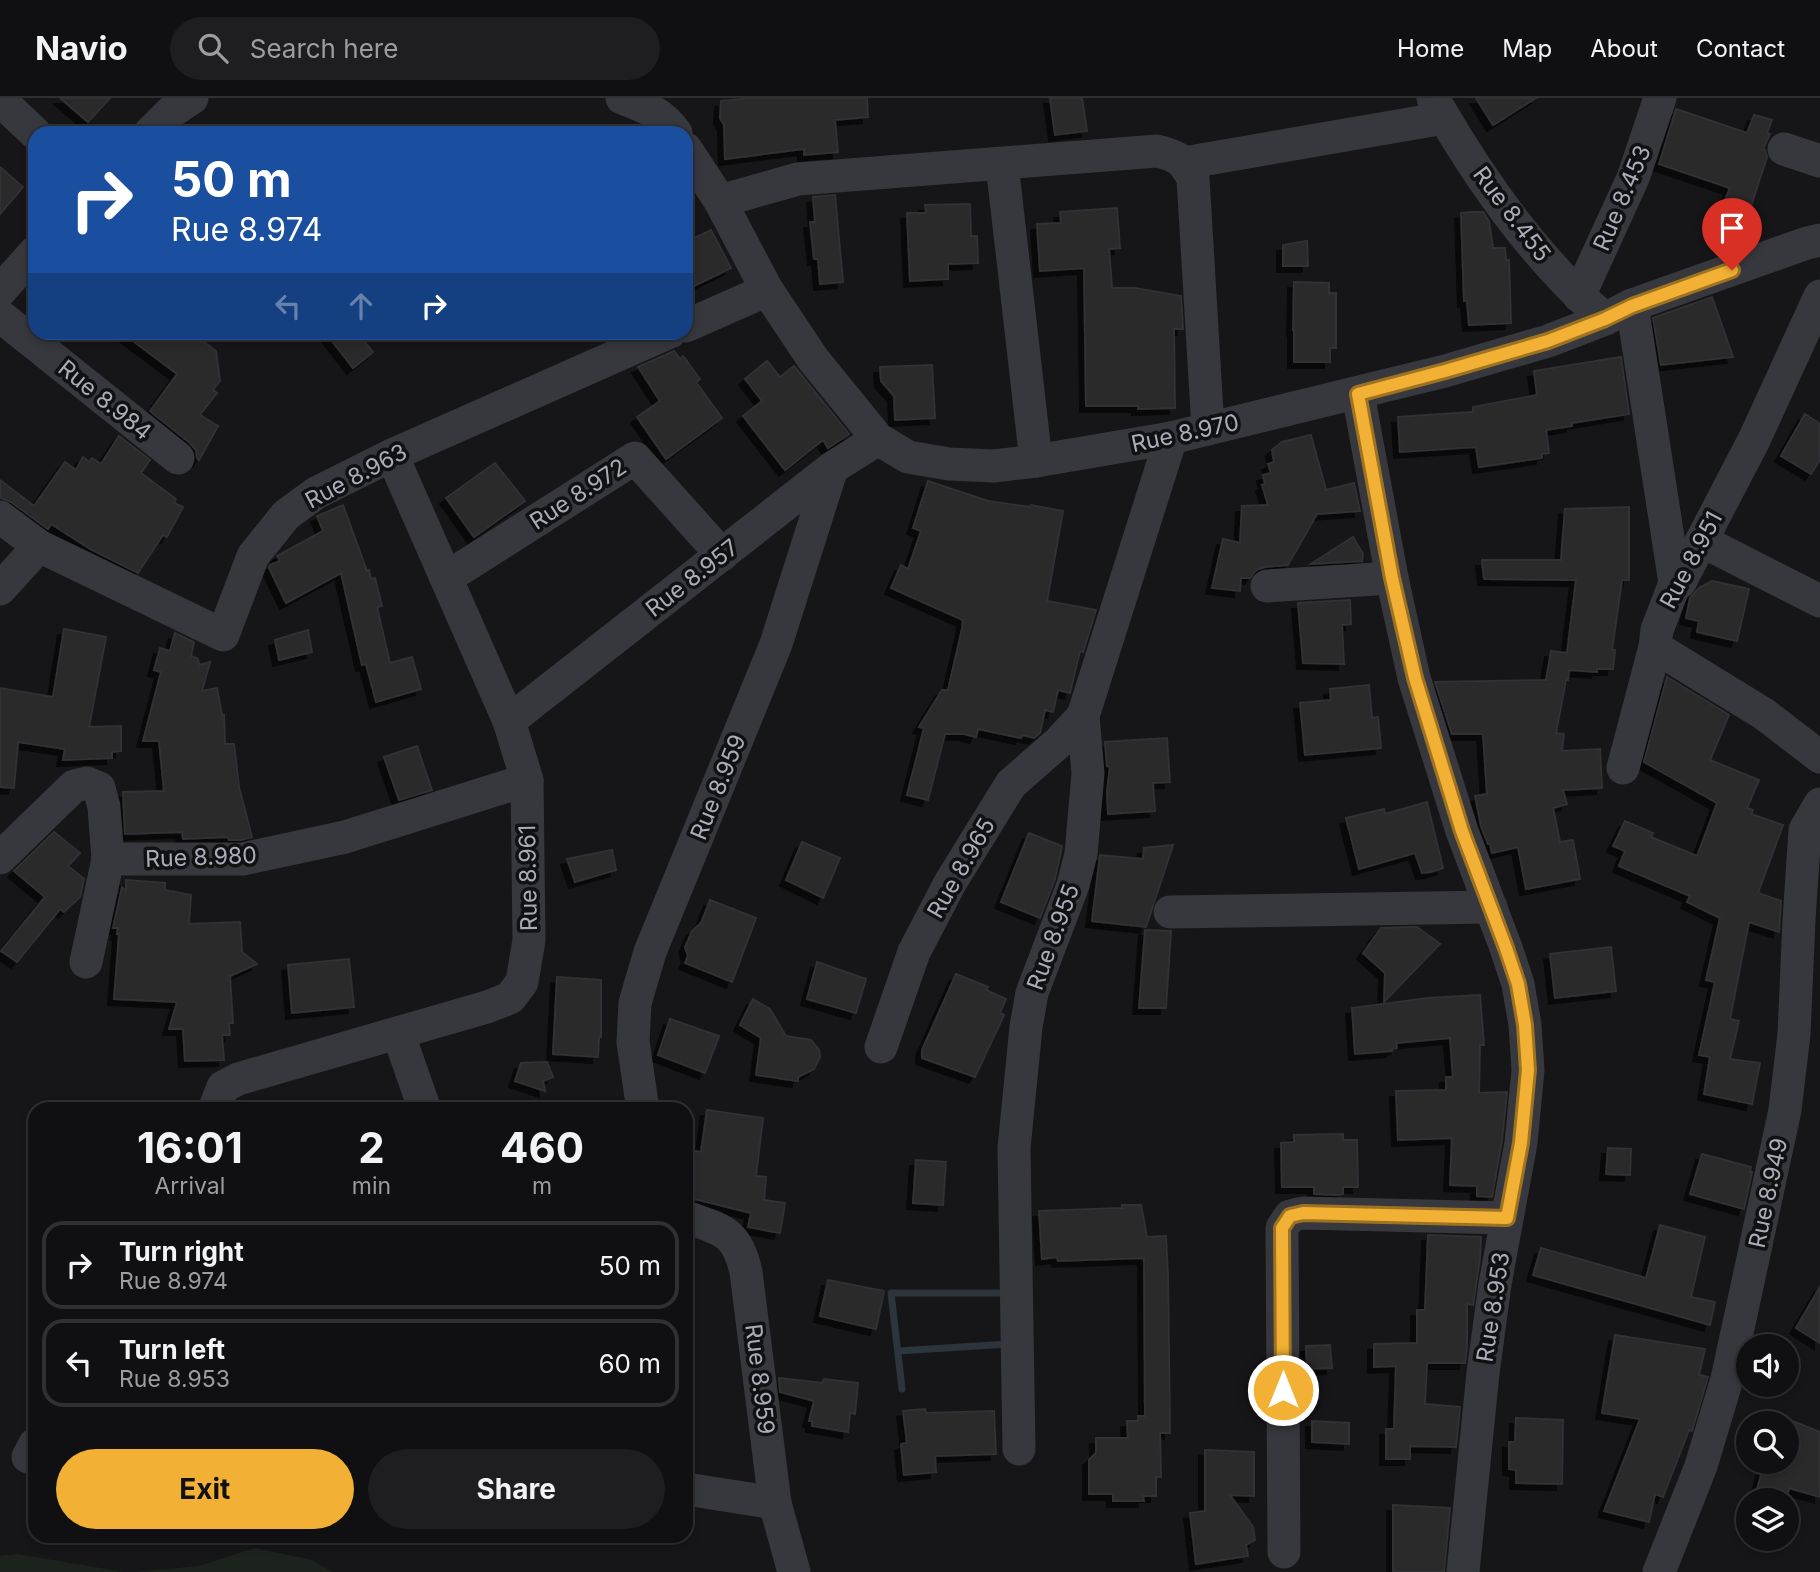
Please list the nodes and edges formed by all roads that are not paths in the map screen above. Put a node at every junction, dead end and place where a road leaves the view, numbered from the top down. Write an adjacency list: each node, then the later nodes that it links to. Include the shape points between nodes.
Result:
1 (192, 98): 7 (street)
2 (622, 98): 6 (street)
3 (1660, 98): 19 (street, Rue 8.453, via 1633,178)
4 (0, 100): 8 (street)
5 (1438, 108): 12 (street); 19 (street, Rue 8.455, via 1502,206)
6 (670, 117)
7 (156, 126)
8 (28, 127)
9 (1784, 149): 11 (street)
10 (693, 160): 14 (street, Rue 8.970)
11 (1820, 161)
12 (1184, 163): 13 (street, via 1157,151); 28 (street, via 1193,178)
13 (1002, 164): 14 (street, via 797,179); 33 (street)
14 (720, 201): 17 (street, Rue 8.970)
15 (1820, 240): 21 (street, Rue 8.970)
16 (28, 260): 18 (street)
17 (767, 290): 23 (street); 30 (street, Rue 8.970, via 813,359)
18 (0, 291)
19 (1579, 296): 21 (street, Rue 8.455)
20 (1820, 296): 36 (street, Rue 8.951)
21 (1619, 312): 27 (street, Rue 8.970, via 1548,341); 41 (street)
22 (0, 316): 24 (street, Rue 8.984)
23 (693, 323)
24 (28, 338)
25 (30, 340): 32 (street, Rue 8.984)
26 (652, 340): 31 (street, Rue 8.963)
27 (1358, 394): 28 (street, Rue 8.970); 40 (street, Rue 8.953)
28 (1208, 429): 29 (street, Rue 8.970)
29 (1171, 438): 33 (street, Rue 8.970); 46 (street, Rue 8.955)
30 (878, 439): 33 (street, Rue 8.970, via 908,457 949,464 994,466); 34 (street, Rue 8.957)
31 (392, 455): 37 (street, Rue 8.963, via 316,493 286,515 253,556 223,635); 39 (street, Rue 8.961)
32 (178, 458)
33 (1037, 461)
34 (832, 468): 38 (street, Rue 8.957); 61 (street, Rue 8.959, via 776,644 638,990 633,1042)
35 (0, 517): 37 (street, Rue 8.963)
36 (1702, 541): 41 (street, Rue 8.951, via 1680,582); 44 (street)
37 (39, 546): 43 (street)
38 (722, 555): 39 (street, Rue 8.972, via 635,457); 47 (street, Rue 8.957)
39 (446, 578): 47 (street, Rue 8.961)
40 (1392, 578): 42 (street); 54 (street, Rue 8.953, via 1415,678 1462,831)
41 (1675, 583): 45 (street, Rue 8.951)
42 (1267, 586)
43 (0, 589)
44 (1820, 601)
45 (1655, 648): 48 (street, via 1764,714); 49 (street, Rue 8.951)
46 (1083, 716): 58 (street, Rue 8.965, via 1011,784 950,883 914,952); 64 (street, Rue 8.955, via 1088,773 1081,854 1032,993 1014,1148)
47 (509, 720): 50 (street, Rue 8.961)
48 (1820, 757)
49 (1623, 768)
50 (527, 780): 53 (street, Rue 8.980, via 345,838 243,859); 57 (street, Rue 8.961, via 529,940 522,982 510,998 499,1003)
51 (1820, 804): 70 (street, Rue 8.949, via 1805,830 1794,1034 1785,1110 1727,1379 1701,1466)
52 (0, 858): 53 (street, via 74,786 87,783 99,788 102,797)
53 (108, 859): 56 (street)
54 (1491, 906): 55 (street); 62 (street, Rue 8.953, via 1518,984 1528,1070)
55 (1170, 912)
56 (86, 962)
57 (398, 1033): 59 (street, Rue 8.961, via 238,1079 223,1087); 60 (street)
58 (881, 1047)
59 (217, 1102)
60 (422, 1102)
61 (642, 1102)
62 (1507, 1218): 67 (street, via 1290,1216 1282,1228); 69 (street, Rue 8.953, via 1483,1373)
63 (693, 1219): 66 (street, Rue 8.959, via 720,1229 742,1252)
64 (1019, 1449)
65 (693, 1490): 66 (street)
66 (775, 1503): 68 (street, Rue 8.959)
67 (1284, 1552)
68 (794, 1572)
69 (1463, 1572)
70 (1659, 1572)

